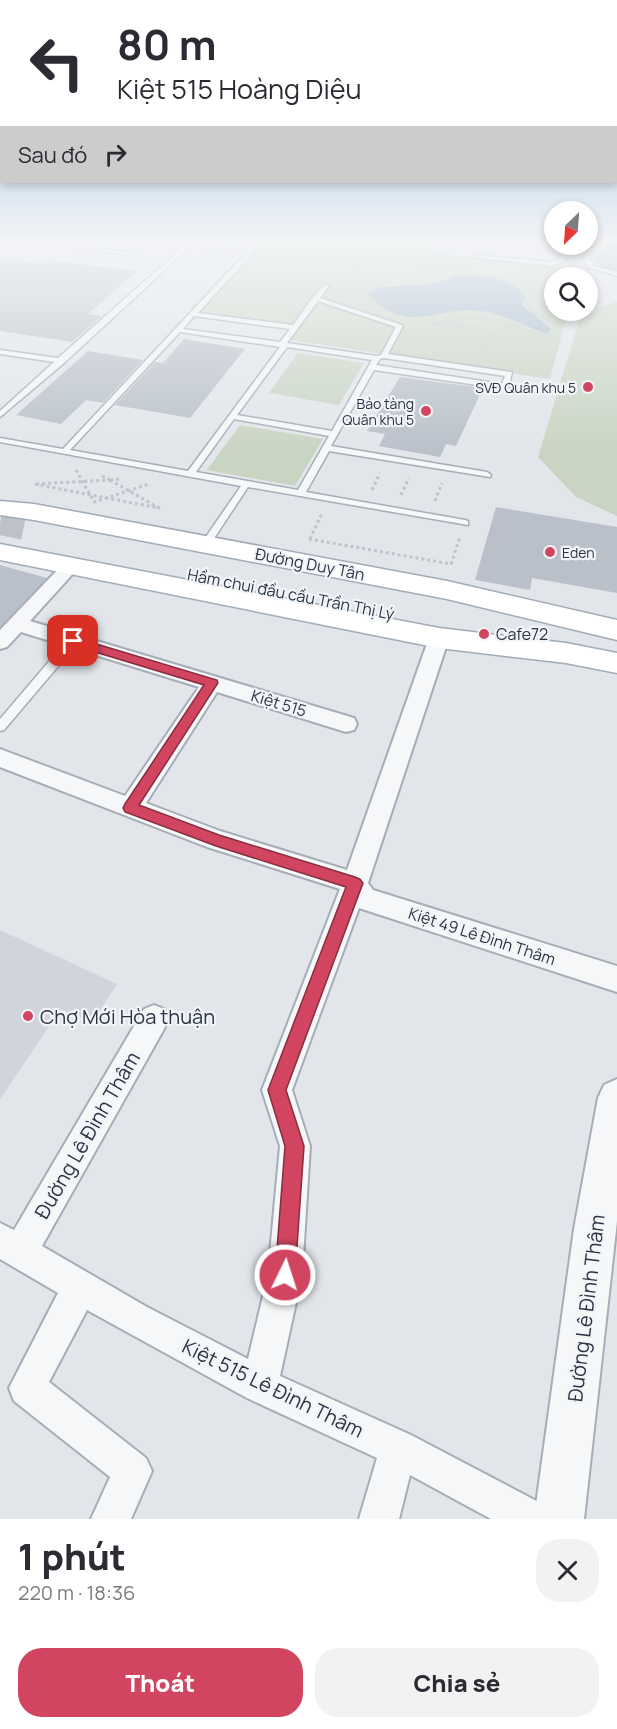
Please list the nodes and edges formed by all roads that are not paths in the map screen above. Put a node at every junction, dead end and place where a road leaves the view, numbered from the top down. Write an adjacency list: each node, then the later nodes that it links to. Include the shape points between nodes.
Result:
1 (114, 313): 10 (lane)
2 (304, 313): 5 (lane)
3 (365, 313): 9 (lane, via 400,327)
4 (193, 314): 5 (lane); 6 (lane)
5 (293, 327): 7 (lane, via 283,342)
6 (178, 330): 7 (lane); 17 (lane)
7 (285, 345): 9 (lane); 13 (lane)
8 (0, 352): 10 (lane)
9 (381, 357): 11 (lane); 11 (lane, via 509,374 505,387)
10 (61, 361): 12 (lane)
11 (372, 367): 14 (lane)
12 (0, 415)
13 (234, 417): 14 (lane); 18 (lane)
14 (334, 434): 16 (lane)
15 (0, 440): 17 (lane)
16 (326, 448): 19 (lane); 21 (lane)
17 (64, 452): 18 (lane)
18 (190, 474): 20 (lane)
19 (487, 475)
20 (246, 484): 21 (lane); 25 (lane)
21 (300, 494): 23 (lane)
22 (0, 508): 25 (main road, Đường Duy Tân)
23 (465, 523)
24 (13, 540): 26 (main road); 27 (main road, Hầm chui đầu cầu Trần Thị Lý, via 448,608); 33 (main road, Hầm chui đầu cầu Trần Thị Lý, via 444,623)
25 (206, 544): 27 (main road, Đường Duy Tân, via 447,590)
26 (70, 567): 28 (street); 30 (main road)
27 (572, 621): 29 (main road, Đường Duy Tân)
28 (17, 624): 31 (street, Kiệt 515); 32 (street)
29 (617, 630)
30 (439, 638): 33 (main road); 40 (street)
31 (73, 641): 35 (street, Kiệt 515); 37 (lane)
32 (0, 642)
33 (566, 653): 34 (main road)
34 (617, 663)
35 (212, 683): 36 (street, Kiệt 515); 39 (street)
36 (346, 724)
37 (0, 727)
38 (0, 758): 39 (street)
39 (130, 808): 40 (street, via 216,840)
40 (355, 883): 41 (street, Kiệt 49 Lê Đình Thâm, via 364,899); 46 (street, via 277,1090 295,1146 285,1275)
41 (617, 979)
42 (154, 1019): 44 (street, Đường Lê Đình Thâm)
43 (617, 1098): 51 (street, Đường Lê Đình Thâm, via 595,1229)
44 (10, 1246): 45 (street, Kiệt 515 Lê Đình Thâm)
45 (80, 1287): 46 (street, Kiệt 515 Lê Đình Thâm); 48 (street, via 27,1388 133,1471)
46 (260, 1385): 47 (street, Kiệt 515 Lê Đình Thâm)
47 (398, 1448): 49 (street); 50 (street, Kiệt 515 Lê Đình Thâm)
48 (111, 1519)
49 (379, 1519)
50 (530, 1519)
51 (559, 1519)

